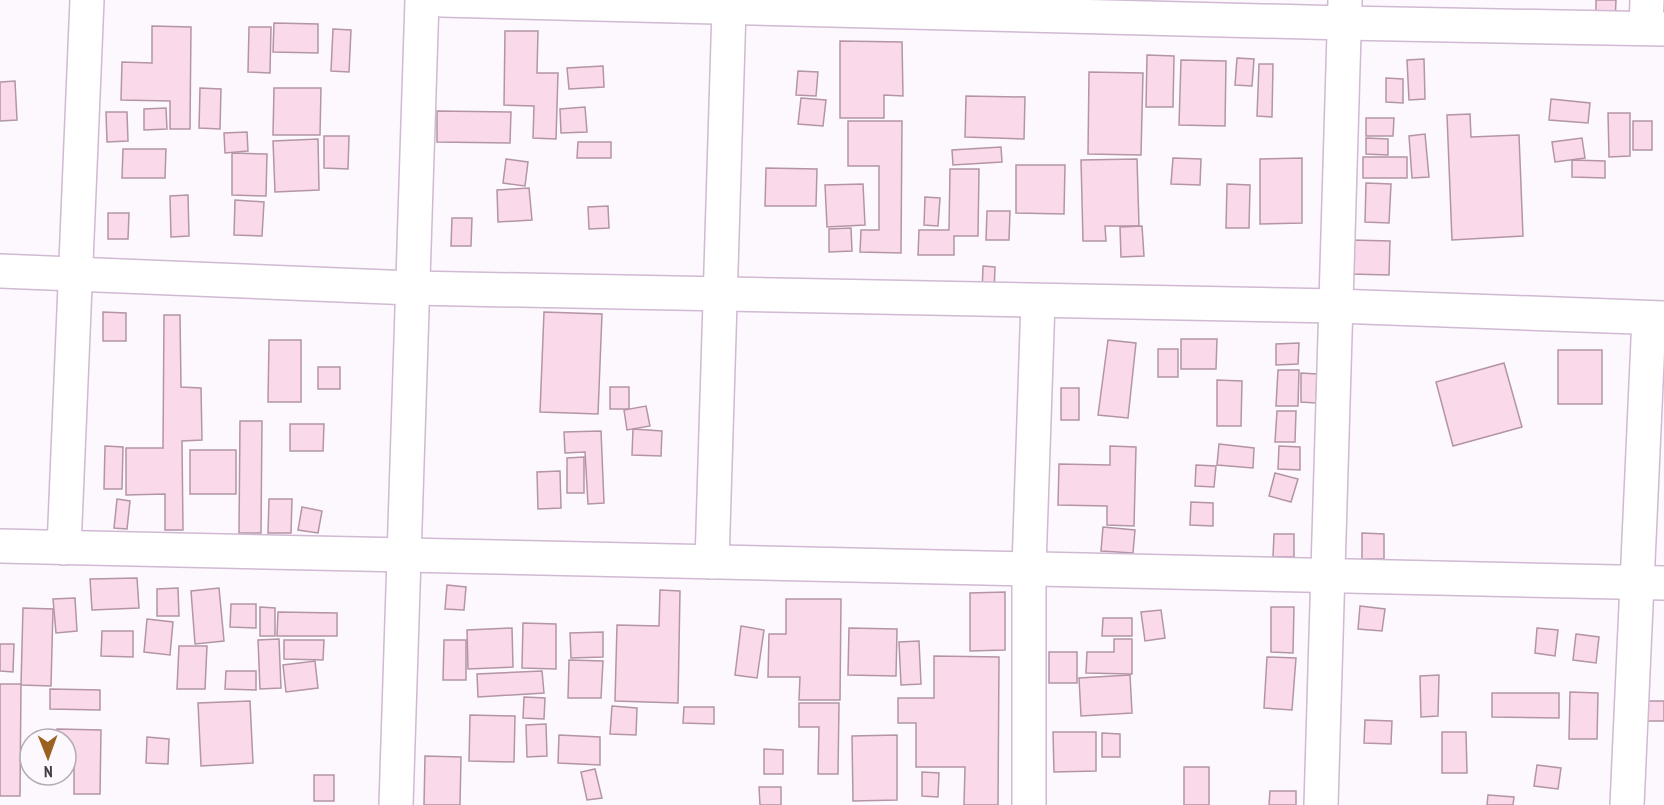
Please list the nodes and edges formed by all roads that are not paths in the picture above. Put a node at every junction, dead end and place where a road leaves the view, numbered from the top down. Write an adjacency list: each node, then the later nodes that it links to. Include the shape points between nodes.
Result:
1 (87, 0): 9 (street)
2 (422, 0): 10 (street)
3 (441, 0): 5 (street)
4 (1052, 8): 5 (street); 6 (street)
5 (729, 9): 11 (street)
6 (1345, 12): 7 (street); 13 (street)
7 (1652, 19)
8 (0, 271): 9 (street)
9 (75, 273): 10 (street); 16 (street)
10 (412, 288): 11 (street); 17 (street)
11 (722, 292): 12 (street); 18 (street)
12 (1038, 302): 13 (street); 19 (street)
13 (1336, 306): 14 (street); 20 (street)
14 (1656, 318): 21 (street)
15 (0, 546): 16 (street)
16 (64, 548): 17 (street)
17 (403, 554): 18 (street); 22 (street)
18 (712, 562): 19 (street)
19 (1029, 567): 20 (street); 23 (street)
20 (1328, 574): 21 (street); 24 (street)
21 (1651, 583): 25 (street)
22 (396, 805)
23 (1029, 805)
24 (1321, 805)
25 (1627, 805)

